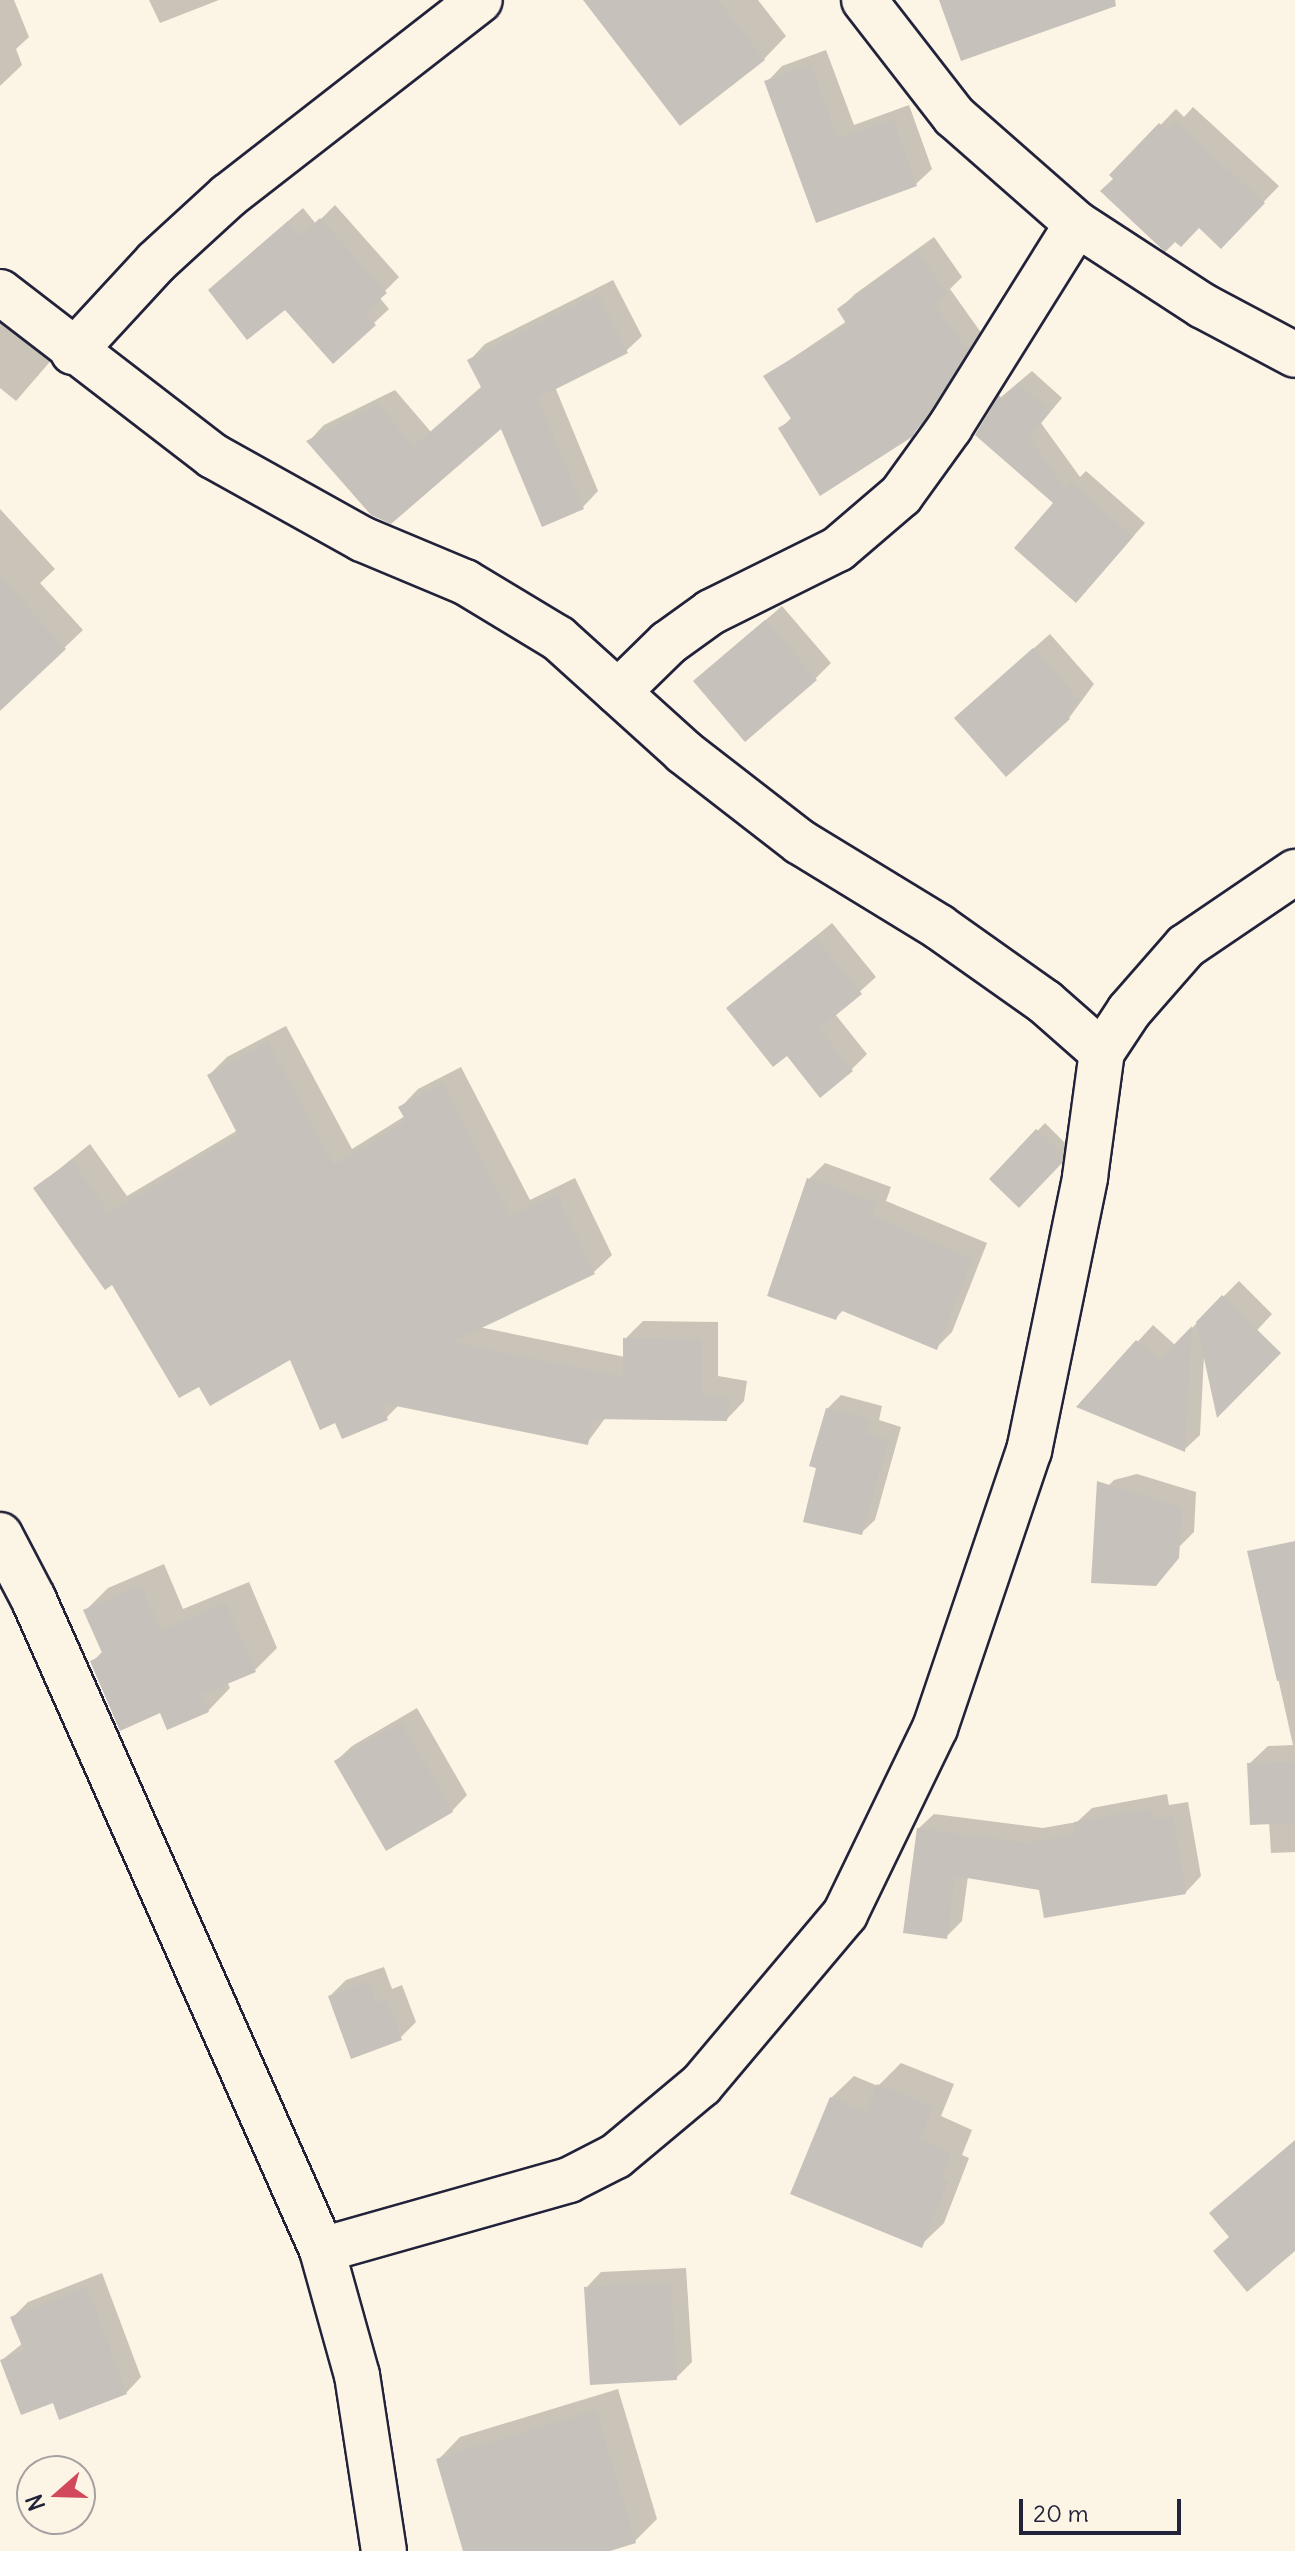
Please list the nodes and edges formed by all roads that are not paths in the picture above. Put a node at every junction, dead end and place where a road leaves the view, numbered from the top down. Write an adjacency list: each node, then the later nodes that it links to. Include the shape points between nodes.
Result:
1 (480, 0): 5 (street, via 228,196 156,262)
2 (864, 0): 3 (street, via 954,116)
3 (1077, 224): 6 (street, via 1203,306); 7 (street, via 950,427 901,495 838,549 711,612 668,643)
4 (0, 292): 5 (street)
5 (73, 352): 7 (street, via 213,456 362,539 515,609 558,638)
6 (1295, 355)
7 (618, 692): 9 (street, via 684,752 800,842 963,944 1045,1002)
8 (1295, 872): 9 (street, via 1186,946 1129,1011)
9 (1102, 1052): 11 (street, via 1085,1177 1029,1451 935,1728 845,1914 701,2085 616,2156 569,2180)
10 (0, 1535): 11 (street, via 33,1598)
11 (322, 2250): 12 (street, via 357,2375)
12 (384, 2551)

